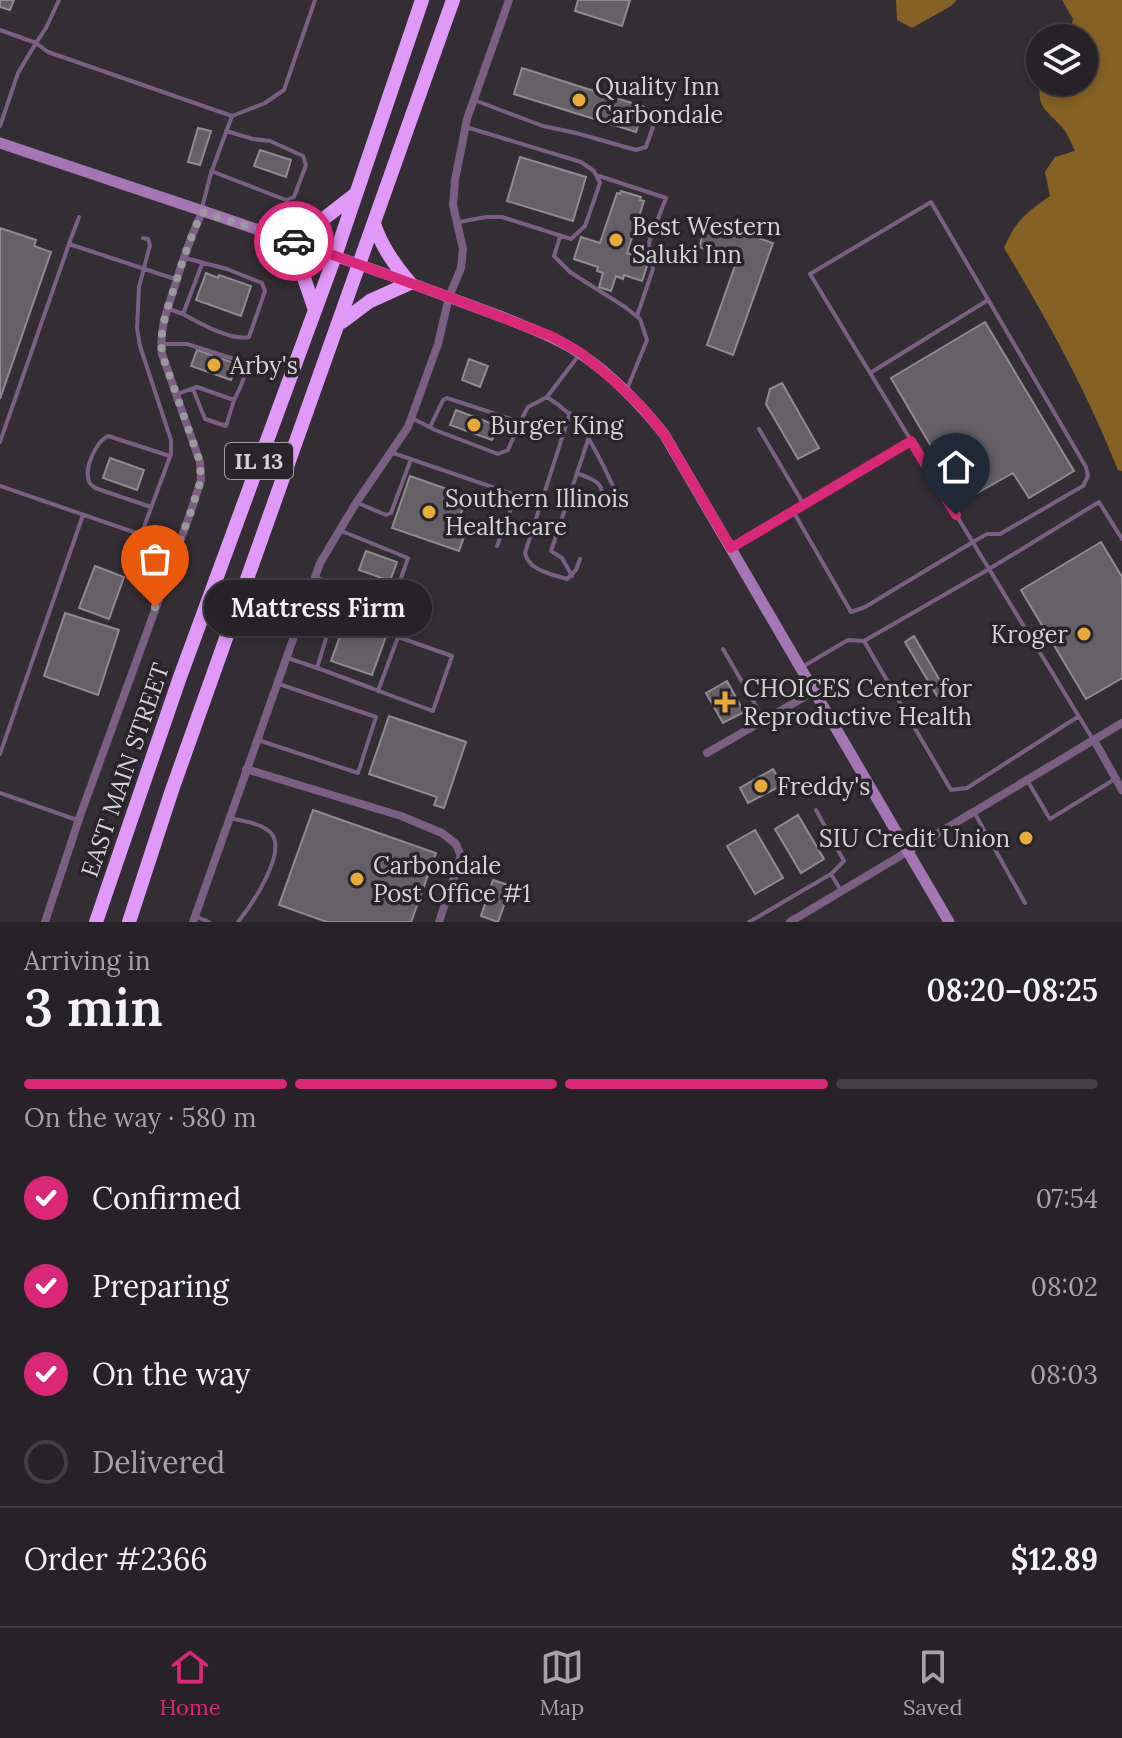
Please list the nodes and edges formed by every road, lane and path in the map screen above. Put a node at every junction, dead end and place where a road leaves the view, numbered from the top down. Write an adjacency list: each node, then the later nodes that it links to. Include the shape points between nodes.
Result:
1 (59, 0): 7 (lane)
2 (315, 0): 9 (lane, via 284,90)
3 (422, 0): 17 (highway, EAST MAIN STREET / IL 13)
4 (453, 0): 21 (highway, IL 13)
5 (509, 0): 8 (street)
6 (0, 30): 7 (lane)
7 (36, 43): 9 (lane, via 48,52); 11 (lane, via 18,73)
8 (474, 100): 10 (lane, via 543,126 636,150 646,147); 12 (street)
9 (232, 116): 13 (lane)
10 (655, 121)
11 (0, 126)
12 (466, 127): 16 (lane, via 581,162); 20 (street, via 455,180)
13 (226, 131): 15 (lane); 15 (lane, via 270,141 303,156 306,165 294,197 286,200)
14 (0, 143): 18 (street)
15 (211, 171): 18 (lane)
16 (596, 175): 22 (lane, via 600,183 585,226 571,239); 38 (lane, via 666,198 649,242 653,269)
17 (356, 193): 24 (highway, via 317,224); 26 (highway, EAST MAIN STREET / IL 13)
18 (202, 212): 24 (street); 27 (street)
19 (79, 217): 25 (lane)
20 (457, 223): 22 (lane, via 502,217); 33 (street, via 461,268)
21 (374, 224): 29 (highway, IL 13); 32 (highway)
22 (561, 236): 38 (lane, via 554,256 559,263)
23 (143, 238): 30 (lane, via 150,245)
24 (286, 238): 26 (street); 36 (highway)
25 (69, 244): 30 (lane); 55 (lane)
26 (335, 256): 29 (street); 36 (highway, EAST MAIN STREET / IL 13)
27 (183, 257): 28 (lane); 31 (street)
28 (202, 264): 37 (lane); 37 (lane, via 262,283 265,291 249,337 204,326)
29 (360, 265): 32 (street); 39 (highway, IL 13)
30 (144, 269): 31 (lane); 57 (lane, via 137,328 171,440)
31 (177, 280): 35 (street)
32 (410, 283): 33 (street); 39 (highway, via 370,301)
33 (449, 297): 41 (street); 49 (street)
34 (988, 300): 42 (lane); 42 (lane, via 931,202 810,274); 71 (lane, via 1088,476 1083,486 1000,534)
35 (166, 309): 37 (lane); 40 (street)
36 (315, 310): 110 (highway, EAST MAIN STREET / IL 13)
37 (184, 312)
38 (637, 316): 44 (lane, via 647,340)
39 (338, 325): 111 (highway, IL 13)
40 (161, 345): 45 (street); 47 (lane, via 187,344 240,361 245,375)
41 (581, 353): 44 (street); 46 (lane)
42 (870, 373): 54 (lane)
43 (193, 389): 45 (lane); 47 (lane); 47 (lane, via 205,419 226,426)
44 (626, 391): 74 (street, via 664,434)
45 (177, 394): 73 (street, via 201,480)
46 (547, 397): 48 (lane); 50 (lane, via 528,407)
47 (234, 400)
48 (570, 413): 53 (lane); 77 (lane, via 525,553 532,567 567,579)
49 (412, 418): 51 (lane); 56 (street)
50 (520, 422): 51 (lane, via 447,398); 51 (lane, via 508,450 498,454)
51 (430, 427)
52 (759, 429): 64 (lane)
53 (589, 437): 59 (lane); 61 (lane)
54 (911, 441): 64 (lane); 71 (lane)
55 (0, 442)
56 (391, 452): 58 (lane); 63 (street)
57 (170, 456): 65 (lane); 65 (lane, via 108,436 96,445 87,473 90,484)
58 (411, 459): 63 (lane, via 391,513); 72 (lane, via 510,493 514,501)
59 (576, 473): 62 (lane, via 601,486); 77 (lane, via 551,551)
60 (0, 486): 67 (lane)
61 (616, 492)
62 (602, 499)
63 (356, 503): 68 (street)
64 (804, 505): 66 (lane)
65 (151, 507): 69 (lane)
66 (793, 511): 71 (lane, via 851,612); 74 (lane)
67 (83, 515): 69 (lane); 94 (lane)
68 (339, 530): 78 (street); 78 (lane, via 408,558 392,604)
69 (141, 535): 73 (lane)
70 (1122, 539): 76 (lane, via 1099,502)
71 (973, 542): 76 (lane)
72 (497, 546)
73 (177, 547): 103 (street)
74 (731, 548): 84 (street)
75 (580, 559): 77 (lane)
76 (989, 569): 80 (lane); 88 (lane)
77 (572, 576)
78 (315, 577): 79 (street)
79 (303, 609): 82 (street); 83 (lane, via 332,619)
80 (864, 641): 84 (lane, via 848,640); 88 (lane, via 951,790 967,788)
81 (723, 649): 89 (lane)
82 (286, 657): 83 (lane); 85 (street)
83 (317, 668): 86 (lane)
84 (800, 669): 87 (street)
85 (277, 683): 91 (street); 91 (lane, via 376,717 358,773)
86 (378, 691): 86 (lane, via 433,711 452,656 398,637)
87 (813, 692): 89 (street); 104 (street)
88 (1079, 716): 92 (lane)
89 (764, 720): 93 (street)
90 (1122, 723): 92 (street)
91 (256, 740): 95 (street)
92 (1094, 740): 96 (street); 97 (street)
93 (707, 753)
94 (0, 754)
95 (246, 769): 102 (street); 114 (street, via 401,816 456,844 461,856)
96 (1116, 779): 97 (lane, via 1050,819); 98 (street)
97 (1027, 780): 101 (street)
98 (1122, 790)
99 (0, 793): 103 (lane)
100 (816, 810): 105 (lane, via 844,861)
101 (974, 812): 104 (street); 107 (lane)
102 (229, 817): 108 (street); 113 (lane, via 263,826 276,842 265,881)
103 (79, 820): 109 (street)
104 (908, 852): 106 (street); 117 (street)
105 (831, 874): 106 (lane); 115 (lane)
106 (841, 891): 116 (street)
107 (1025, 903)
108 (194, 919): 112 (lane)
109 (45, 922)
110 (96, 922)
111 (129, 922)
112 (209, 922)
113 (238, 922)
114 (439, 922)
115 (749, 922)
116 (790, 922)
117 (949, 922)

